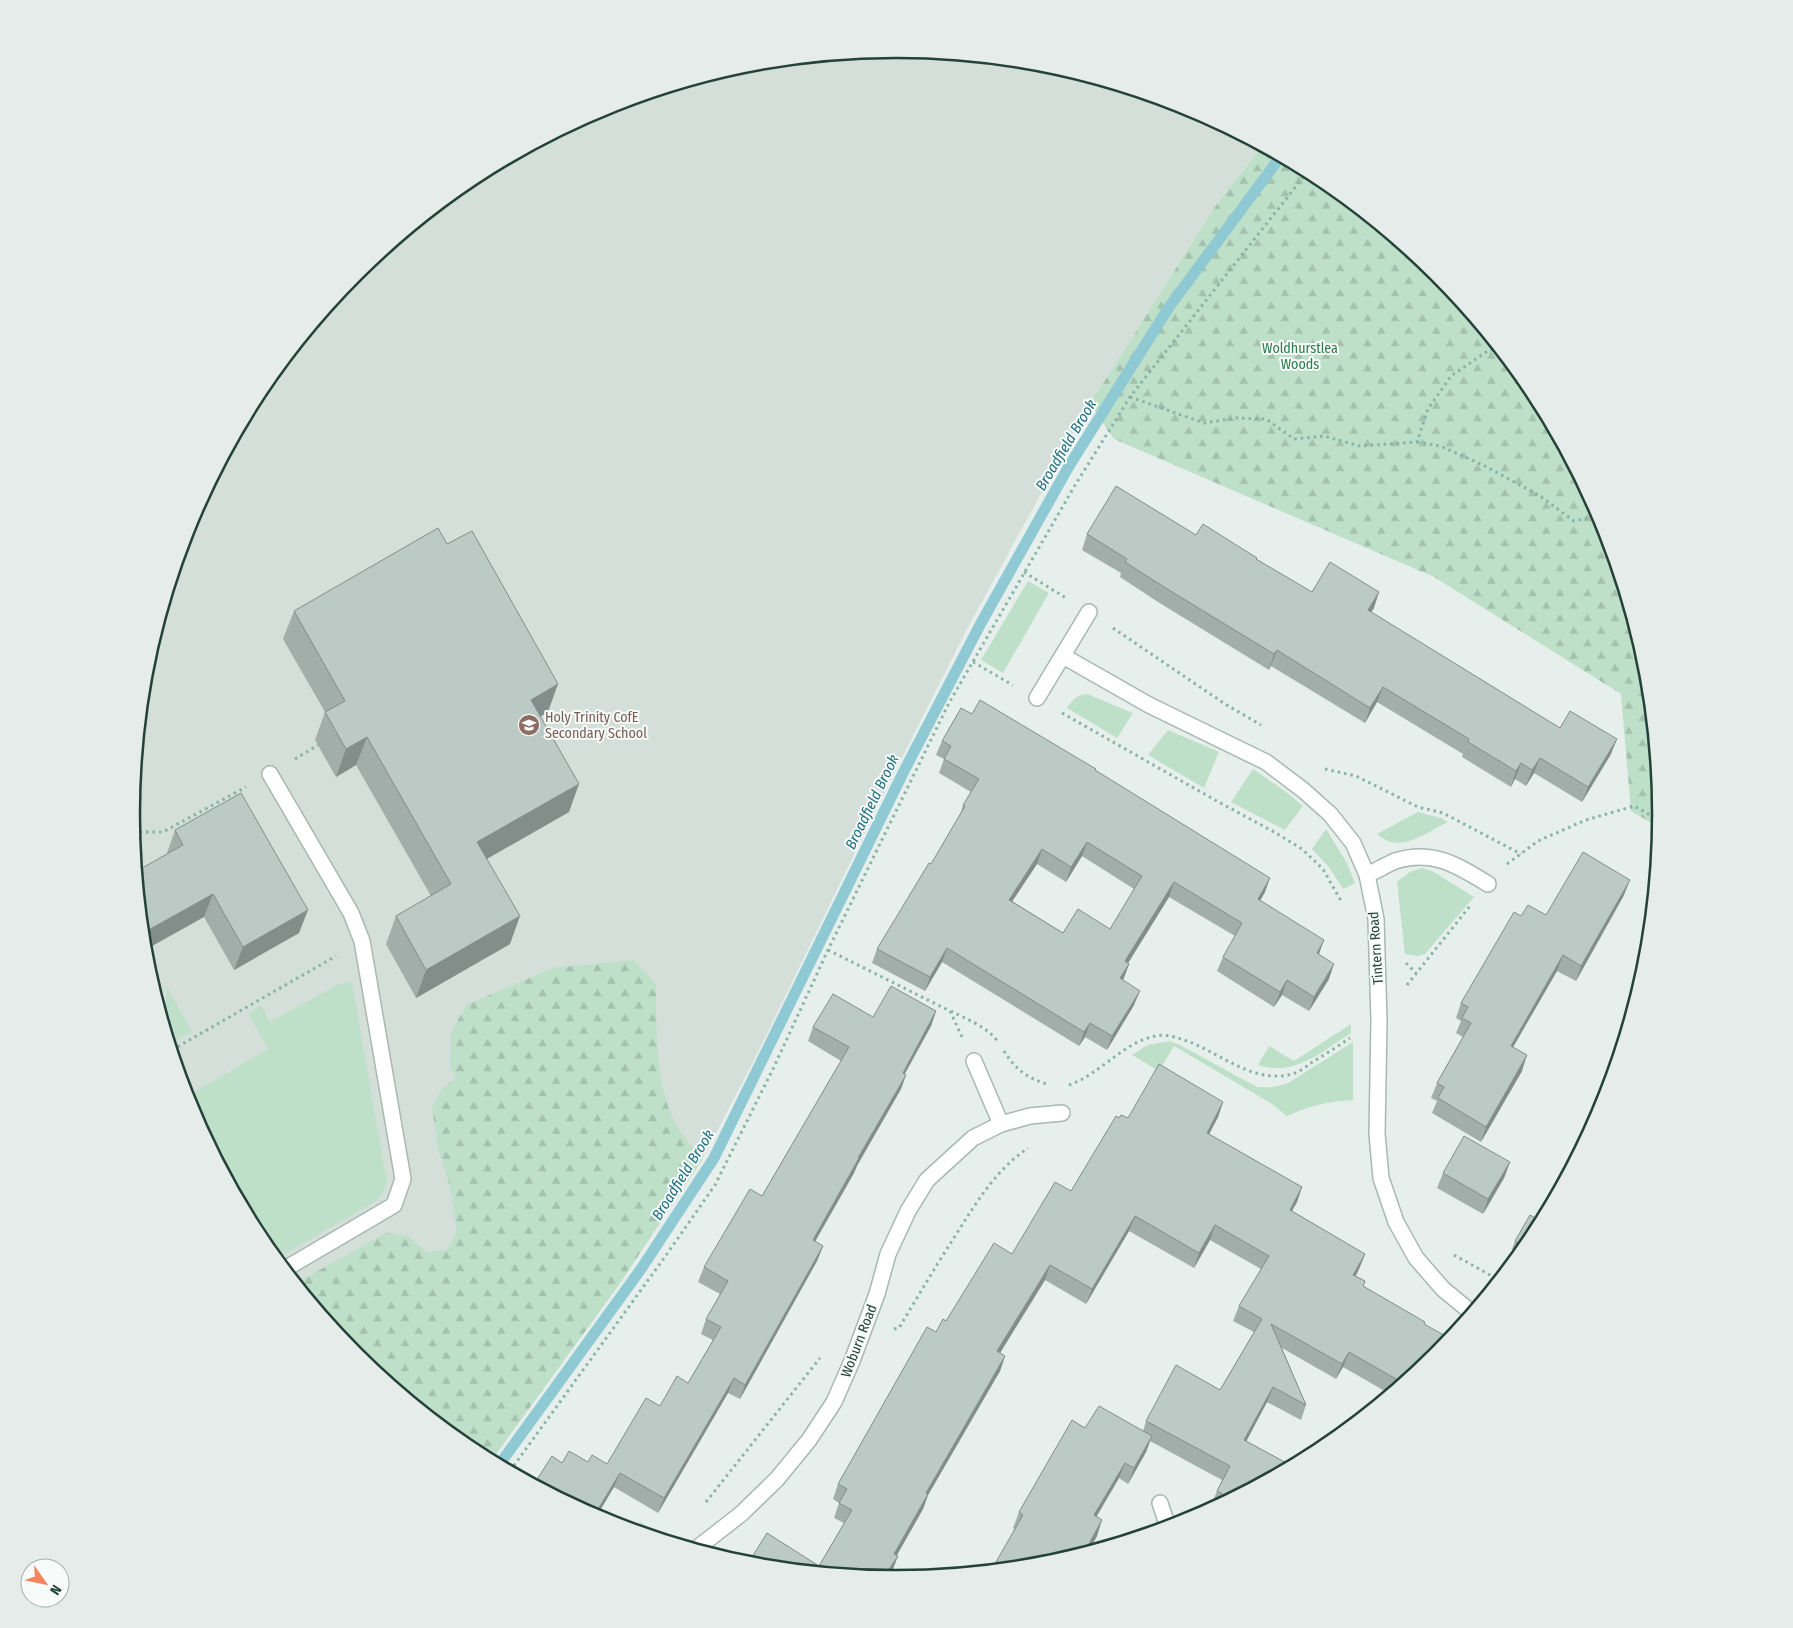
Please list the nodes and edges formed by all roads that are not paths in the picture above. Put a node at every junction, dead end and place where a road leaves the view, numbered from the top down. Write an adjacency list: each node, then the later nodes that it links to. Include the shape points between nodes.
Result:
1 (1089, 612): 2 (street)
2 (1063, 656): 3 (street); 5 (street, Tintern Road, via 1149,705 1266,762 1330,814 1353,843)
3 (1037, 698)
4 (270, 774): 10 (street, via 351,913 362,941 402,1178 394,1205)
5 (1367, 875): 6 (street, via 1416,856 1459,866); 11 (street, Tintern Road, via 1376,919 1381,1178 1396,1222 1416,1258 1443,1289)
6 (1488, 884)
7 (974, 1061): 9 (street)
8 (1062, 1113): 9 (street, Woburn Road, via 1030,1116)
9 (1001, 1124): 14 (street, Woburn Road, via 973,1138 927,1180 888,1254 877,1294 834,1402 777,1479 741,1514)
10 (290, 1266)
11 (1468, 1310)
12 (1160, 1503): 13 (street)
13 (1166, 1521)
14 (701, 1545)

